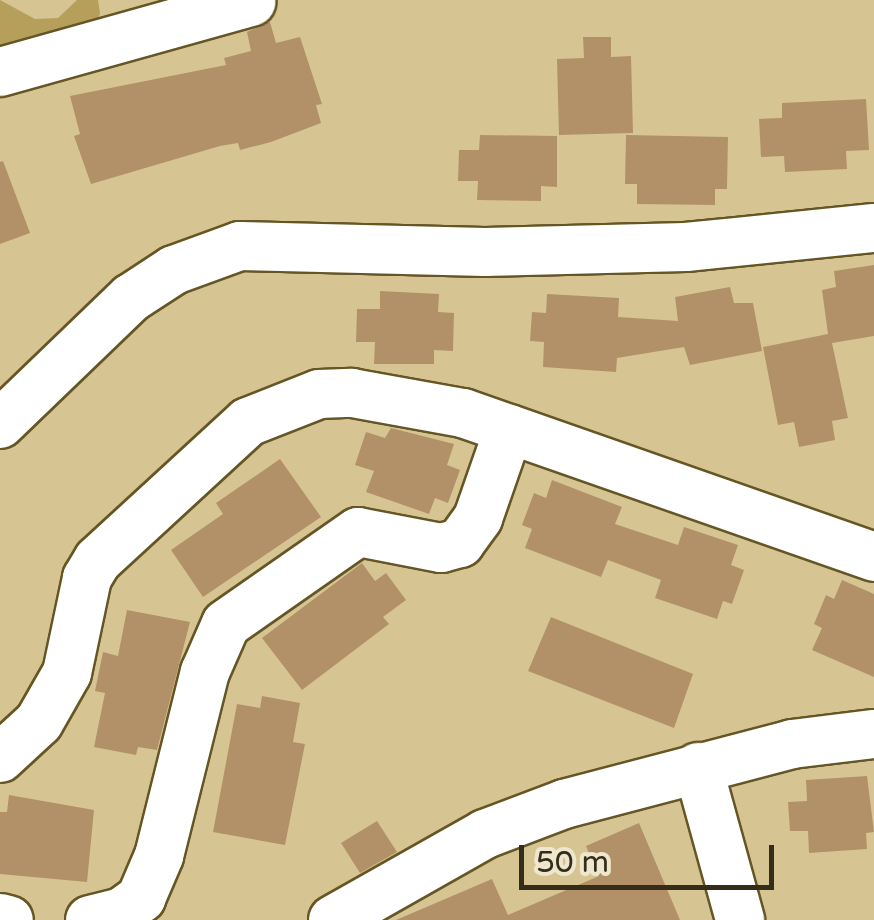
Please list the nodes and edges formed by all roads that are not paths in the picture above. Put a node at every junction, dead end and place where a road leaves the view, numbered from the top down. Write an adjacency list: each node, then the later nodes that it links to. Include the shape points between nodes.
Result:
1 (251, 2): 2 (lane)
2 (0, 72)
3 (874, 228): 4 (lane, via 686,247 484,252 240,246 174,270 131,298)
4 (0, 424)
5 (509, 429): 6 (lane); 8 (lane, via 463,413 352,392 319,394 248,422 98,560 67,673 38,722); 13 (lane, via 478,518 460,543 441,548 358,532 226,624 205,672 159,856 141,898 122,912)
6 (874, 557)
7 (874, 734): 9 (lane, via 792,744)
8 (0, 758)
9 (698, 767): 10 (lane, via 485,834); 14 (lane)
10 (359, 914)
11 (0, 918): 12 (lane)
12 (9, 920)
13 (90, 920)
14 (740, 920)

